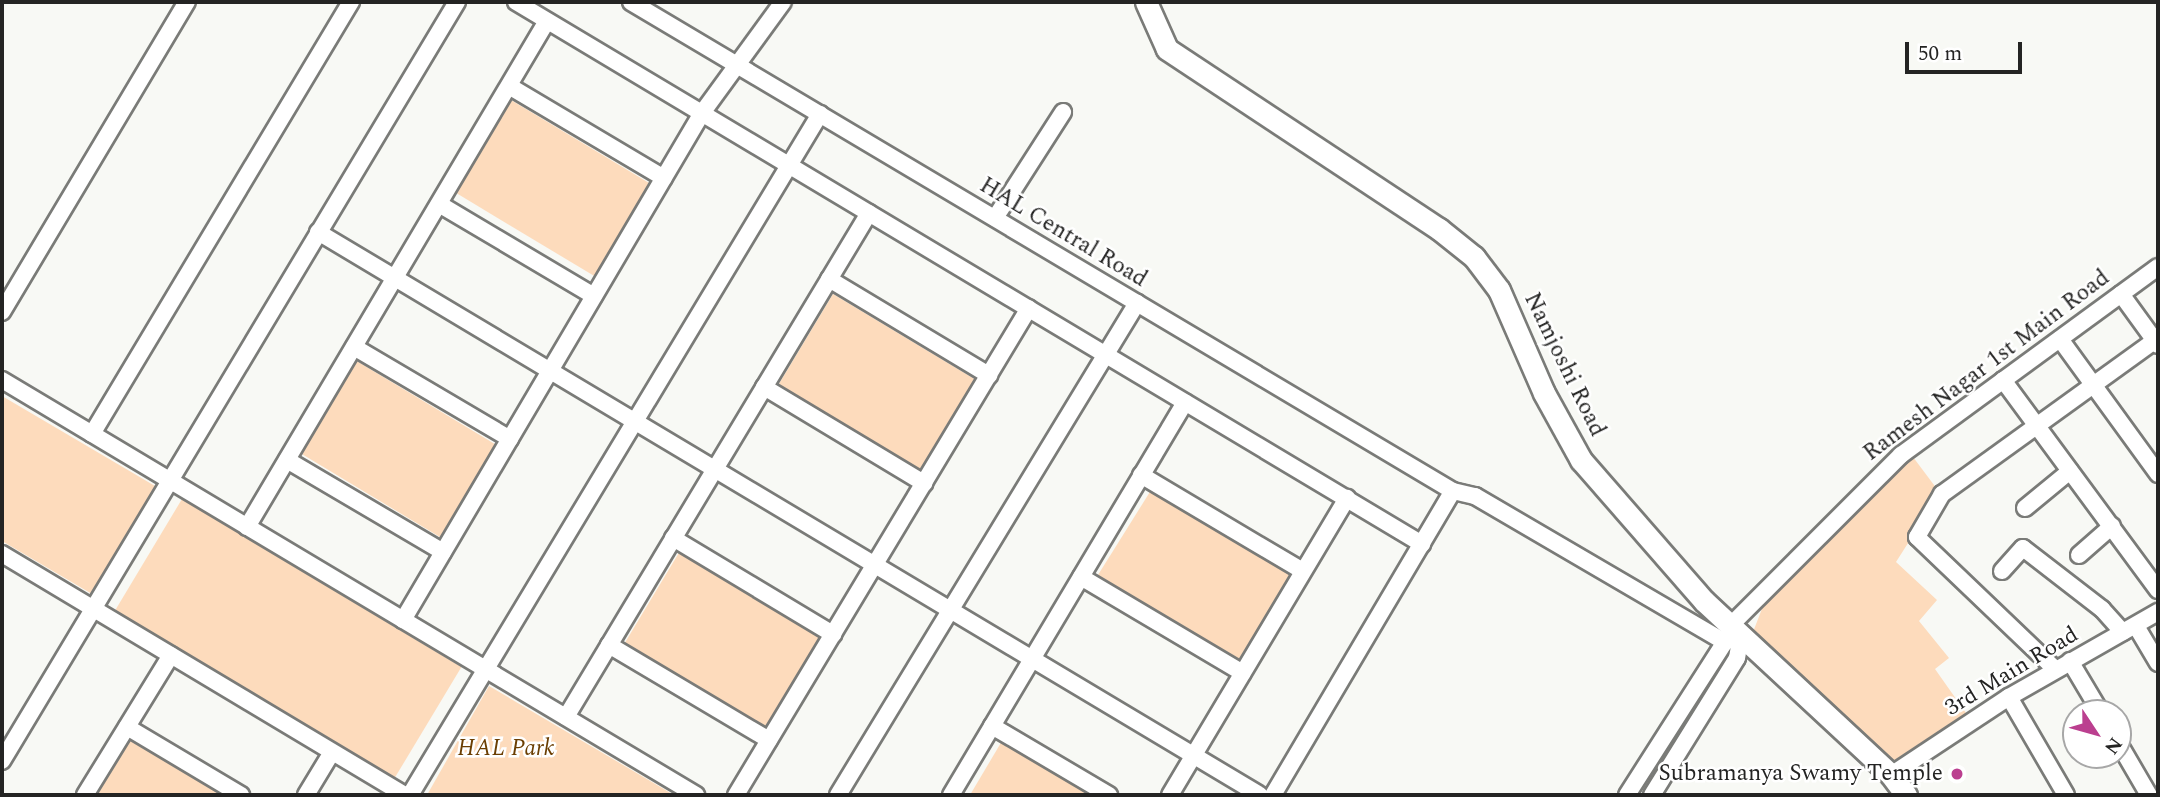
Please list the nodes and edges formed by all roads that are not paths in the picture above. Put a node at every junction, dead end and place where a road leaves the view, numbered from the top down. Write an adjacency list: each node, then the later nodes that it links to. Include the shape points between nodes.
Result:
1 (187, 2): 27 (street)
2 (352, 2): 41 (street)
3 (457, 2): 19 (street)
4 (516, 2): 8 (street)
5 (631, 2): 9 (street, HAL Central Road)
6 (783, 2): 9 (street)
7 (1146, 2): 71 (main road, Namjoshi Road, via 1167,49 1474,257 1499,290 1544,393 1581,460)
8 (547, 21): 10 (street); 12 (street)
9 (737, 64): 12 (street); 13 (street, HAL Central Road)
10 (509, 86): 15 (street); 16 (street)
11 (1063, 112): 18 (street)
12 (702, 113): 14 (street); 15 (street)
13 (820, 114): 14 (street); 18 (street, HAL Central Road)
14 (788, 164): 17 (street); 39 (street)
15 (664, 178): 24 (street)
16 (439, 204): 21 (street); 24 (street)
17 (869, 213): 22 (street); 26 (street)
18 (995, 218): 25 (street, HAL Central Road)
19 (318, 232): 21 (street); 48 (street)
20 (2158, 267): 23 (street, Ramesh Nagar 1st Main Road)
21 (395, 278): 30 (street); 32 (street)
22 (830, 279): 33 (street); 37 (street)
23 (2121, 294): 28 (street, Ramesh Nagar 1st Main Road); 29 (street)
24 (594, 296): 32 (street)
25 (1137, 303): 31 (street); 50 (street, HAL Central Road)
26 (1029, 308): 31 (street); 33 (street)
27 (2, 312)
28 (2060, 339): 35 (street, Ramesh Nagar 1st Main Road); 36 (street)
29 (2157, 341): 36 (street)
30 (354, 347): 42 (street); 43 (street)
31 (1103, 352): 38 (street); 66 (street)
32 (550, 371): 39 (street); 42 (street)
33 (989, 374): 49 (street)
34 (2, 380): 41 (street)
35 (2003, 380): 40 (street); 71 (street, Ramesh Nagar 1st Main Road, via 1875,478)
36 (2093, 385): 40 (street); 46 (street)
37 (764, 387): 44 (street); 49 (street)
38 (1185, 402): 47 (street); 51 (street)
39 (634, 421): 44 (street); 77 (street)
40 (2037, 426): 45 (street); 76 (street, via 1942,494 1917,537)
41 (92, 435): 48 (street)
42 (510, 439): 57 (street)
43 (287, 460): 54 (street); 57 (street)
44 (715, 469): 55 (street); 60 (street)
45 (2070, 471): 52 (street); 53 (street)
46 (2158, 474)
47 (1141, 475): 61 (street); 63 (street)
48 (170, 481): 54 (street); 65 (street)
49 (924, 483): 60 (street)
50 (1453, 491): 56 (street); 71 (street, HAL Central Road, via 1475,496)
51 (1347, 498): 56 (street); 61 (street)
52 (2025, 508)
53 (2112, 526): 58 (street); 64 (street)
54 (247, 527): 68 (street)
55 (673, 538): 70 (street); 72 (street)
56 (1422, 544): 101 (street)
57 (443, 552): 68 (street)
58 (2079, 555)
59 (4, 560): 65 (street)
60 (874, 565): 66 (street); 70 (street)
61 (1303, 571): 78 (street)
62 (2002, 572): 69 (street, via 2023,548)
63 (1081, 577): 74 (street); 78 (street)
64 (2158, 590)
65 (93, 608): 73 (street); 87 (street)
66 (949, 609): 74 (street); 96 (street)
67 (2158, 612): 69 (street, 3rd Main Road)
68 (402, 620): 77 (street)
69 (2130, 629): 75 (street); 76 (street, 3rd Main Road)
70 (833, 634): 84 (street)
71 (1732, 634): 89 (main road, Namjoshi Road); 102 (street, Ramesh Nagar 1st Main Road); 103 (street, via 1737,658)
72 (609, 645): 81 (street); 84 (street)
73 (171, 655): 83 (street); 85 (street)
74 (1032, 659): 82 (street); 86 (street)
75 (2158, 663)
76 (2063, 665): 79 (street, 3rd Main Road); 80 (street)
77 (486, 670): 81 (street); 93 (street)
78 (1243, 673): 86 (street)
79 (2009, 697): 89 (street, 3rd Main Road); 105 (street)
80 (2090, 699)
81 (566, 717): 94 (street)
82 (992, 726): 97 (street); 98 (street)
83 (127, 727): 90 (street); 91 (street)
84 (769, 740): 95 (street)
85 (332, 752): 92 (street); 93 (street)
86 (1194, 755): 99 (street); 100 (street)
87 (2, 761)
88 (2132, 765): 106 (street)
89 (1891, 775): 104 (main road, Namjoshi Road)
90 (86, 795)
91 (240, 795)
92 (306, 795)
93 (408, 795)
94 (696, 795)
95 (736, 795)
96 (838, 795)
97 (951, 795)
98 (1109, 795)
99 (1170, 795)
100 (1260, 795)
101 (1273, 795)
102 (1627, 795)
103 (1652, 795)
104 (1906, 795)
105 (2066, 795)
106 (2150, 795)

